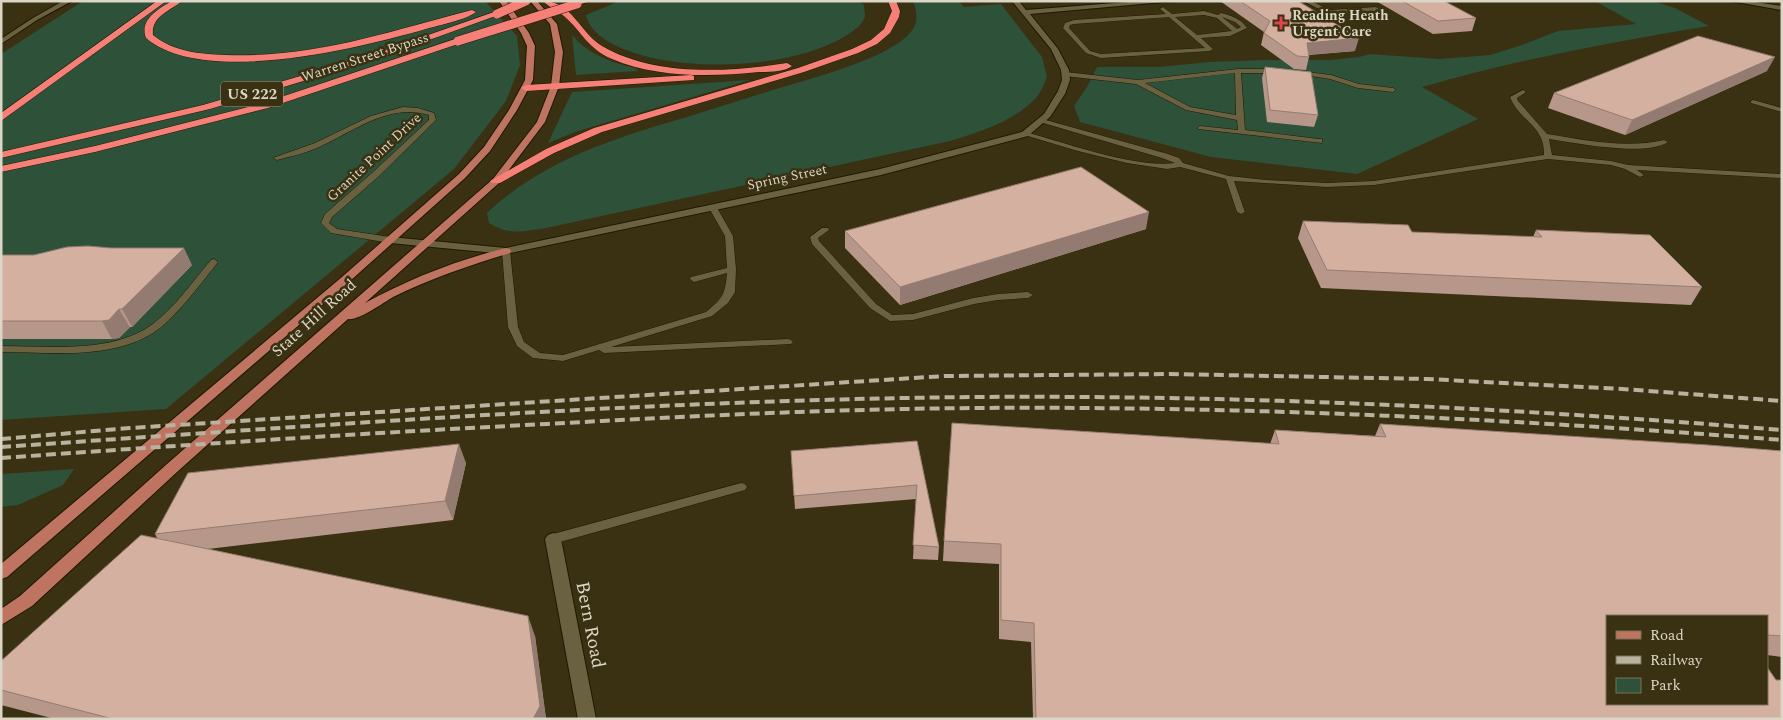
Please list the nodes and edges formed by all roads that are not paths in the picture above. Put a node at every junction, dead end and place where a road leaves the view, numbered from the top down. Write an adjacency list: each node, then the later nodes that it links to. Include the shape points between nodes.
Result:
1 (68, 1): 24 (street)
2 (162, 1): 39 (highway)
3 (178, 1): 20 (highway, via 154,17 148,28 149,36 175,52 231,58 292,55 349,46)
4 (502, 1): 34 (main road, State Hill Road, via 531,46)
5 (509, 1): 20 (highway)
6 (526, 1): 20 (highway, Warren Street Bypass / US 222, bridge)
7 (533, 1): 32 (main road, State Hill Road, via 553,24 559,52)
8 (547, 1): 29 (highway, via 568,14 591,43 604,51 646,65)
9 (558, 1): 25 (highway, Warren Street Bypass / US 222, bridge)
10 (587, 1): 25 (highway, bridge)
11 (1015, 1): 21 (street)
12 (1172, 1): 21 (street)
13 (1306, 1): 19 (lane, via 1329,12)
14 (1733, 1): 15 (street)
15 (1753, 3): 17 (street)
16 (886, 7): 26 (highway, via 896,11 887,31 864,47); 29 (highway, via 883,22 873,34 829,57 770,69)
17 (1782, 8)
18 (1163, 9): 22 (lane)
19 (1376, 9)
20 (493, 10): 48 (highway, Warren Street Bypass / US 222, via 370,58 206,108)
21 (1024, 12): 31 (street, via 1062,60)
22 (1169, 14): 23 (lane); 23 (lane, via 1212,14 1236,31); 23 (lane, via 1074,22 1066,26 1088,52 1106,57 1210,49)
23 (1196, 37)
24 (1, 42)
25 (458, 42): 53 (highway, Warren Street Bypass / US 222, via 264,106)
26 (824, 63): 32 (highway, via 756,74); 57 (highway, via 598,130 550,151)
27 (1238, 71): 28 (lane); 33 (lane); 40 (lane)
28 (1285, 71)
29 (707, 72): 32 (highway)
30 (1294, 72): 35 (lane)
31 (1065, 74): 33 (lane); 41 (street, Spring Street, via 1066,83)
32 (556, 82): 34 (highway); 57 (main road, State Hill Road, via 541,122)
33 (1138, 82): 40 (lane, via 1188,109)
34 (528, 84): 61 (main road, State Hill Road, via 487,148 462,176)
35 (1393, 90)
36 (1523, 92): 45 (lane, via 1515,94 1515,102)
37 (1753, 102): 38 (lane)
38 (1782, 110)
39 (1, 118)
40 (1240, 118): 43 (lane)
41 (1042, 121): 44 (street, Spring Street); 51 (lane, via 1165,156)
42 (1200, 128): 43 (lane)
43 (1242, 132): 46 (lane)
44 (1026, 134): 51 (lane, via 1158,166); 58 (street, Spring Street, via 881,172)
45 (1545, 136): 47 (lane, via 1626,146 1650,146); 49 (lane, via 1549,145)
46 (1319, 141)
47 (1664, 142)
48 (1, 155)
49 (1548, 157): 52 (lane); 56 (lane, via 1374,184 1327,185)
50 (277, 158): 61 (lane, Granite Point Drive, via 316,146 386,113 413,110 432,114 433,120 328,216 325,223 334,232)
51 (1180, 165): 56 (lane)
52 (1628, 167): 54 (lane); 55 (lane)
53 (1, 169)
54 (1640, 175)
55 (1782, 176)
56 (1229, 178): 59 (lane)
57 (496, 181): 62 (main road, State Hill Road)
58 (713, 208): 63 (street, Spring Street); 65 (lane, via 729,236)
59 (1241, 212)
60 (826, 230): 67 (lane, via 814,237 815,242 873,306 890,318 913,317 998,297)
61 (390, 240): 62 (street, Spring Street); 74 (main road, State Hill Road)
62 (424, 243): 63 (street, Spring Street); 68 (main road, State Hill Road)
63 (506, 251): 68 (main road, via 443,272 375,301); 71 (lane, via 513,327 520,344 537,356 564,358)
64 (214, 262): 70 (lane, via 157,325 126,342 97,348)
65 (732, 270): 66 (lane); 71 (lane, via 730,292 725,301 708,314)
66 (694, 279)
67 (1028, 296)
68 (324, 333): 75 (main road, State Hill Road, via 26,601)
69 (788, 342): 71 (lane)
70 (1, 349)
71 (590, 350)
72 (741, 487): 73 (lane)
73 (553, 539): 76 (street, Bern Road)
74 (1, 572)
75 (1, 618)
76 (587, 719)

